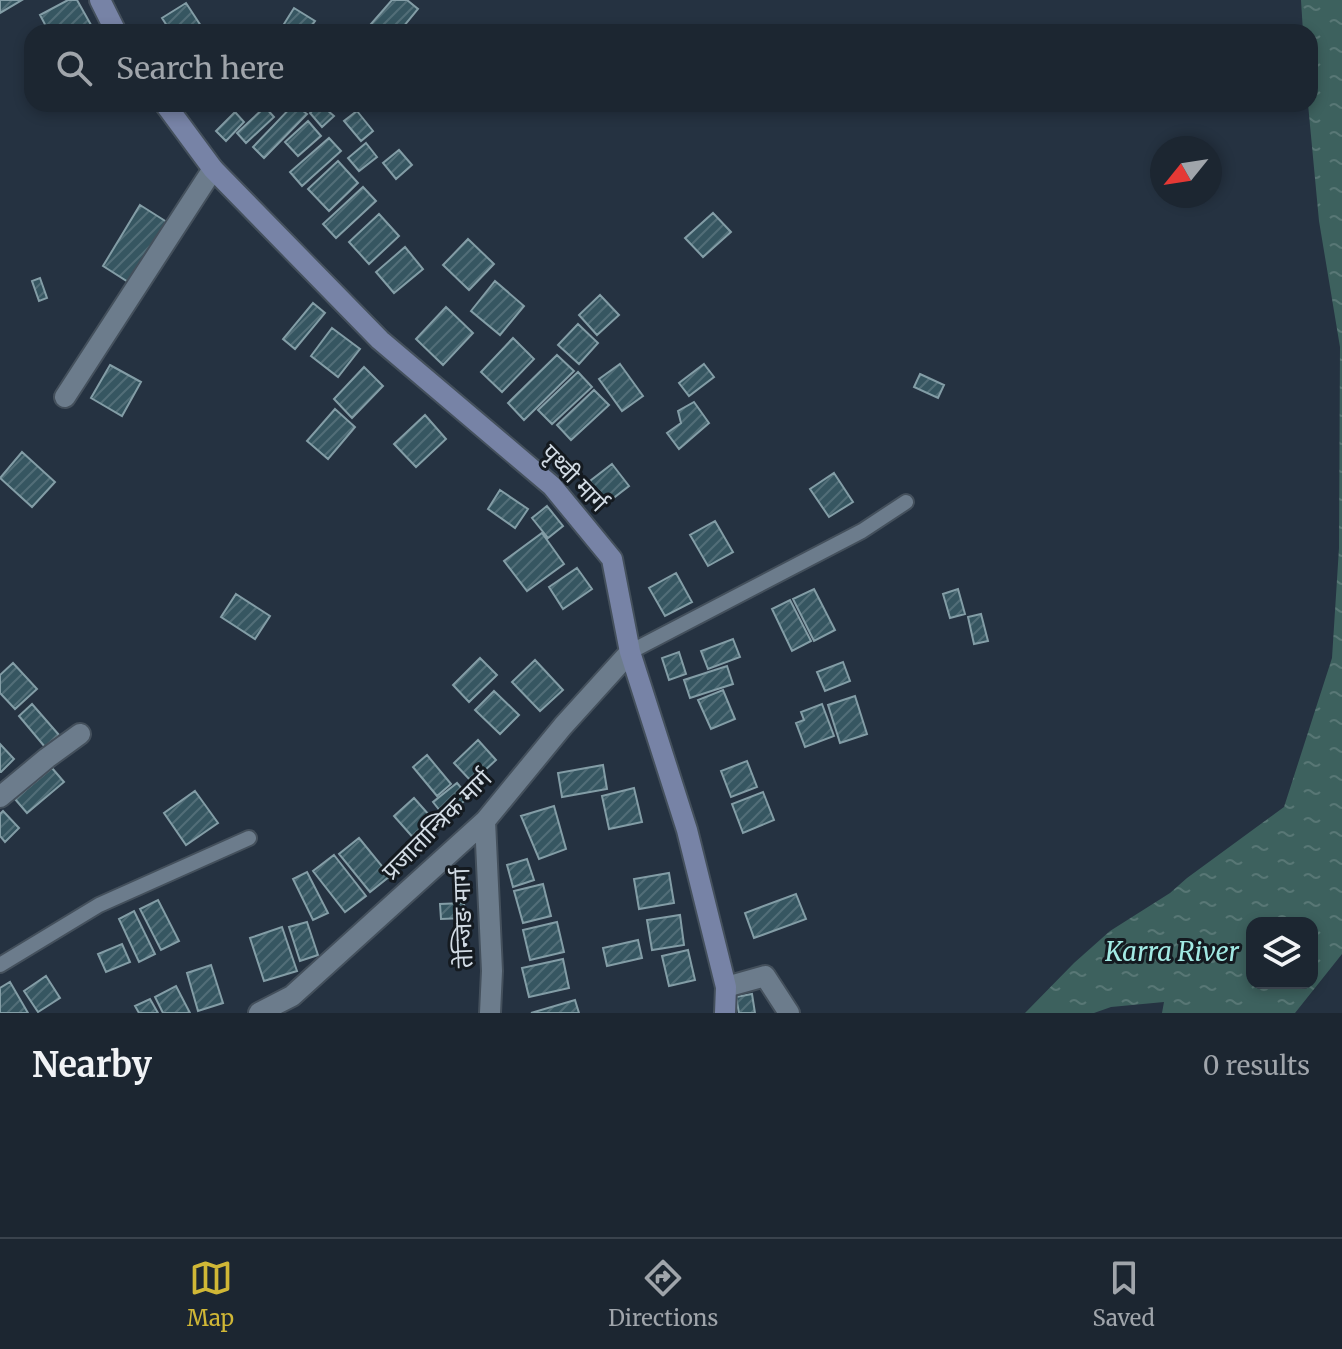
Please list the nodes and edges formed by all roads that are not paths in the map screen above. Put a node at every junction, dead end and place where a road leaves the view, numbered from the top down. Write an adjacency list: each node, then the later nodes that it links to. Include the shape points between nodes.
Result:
1 (100, 0): 2 (street)
2 (112, 24)
3 (171, 112): 4 (street, पृथ्वी मार्ग)
4 (213, 169): 5 (street); 7 (street, पृथ्वी मार्ग, via 380,340 552,486 612,559)
5 (65, 397)
6 (906, 502): 7 (lane, via 862,531)
7 (630, 652): 10 (street, प्रजातान्त्रिक मार्ग); 13 (street, पृथ्वी मार्ग, via 687,830)
8 (80, 734): 9 (street)
9 (0, 797)
10 (485, 821): 14 (street, प्रजातान्त्रिक मार्ग); 16 (street, तेन्जिङ मार्ग)
11 (249, 838): 12 (lane, via 99,905)
12 (0, 965)
13 (726, 987): 17 (street, पृथ्वी मार्ग); 18 (street, via 765,976)
14 (290, 1005): 15 (street, प्रजातान्त्रिक मार्ग)
15 (259, 1013)
16 (490, 1013)
17 (725, 1013)
18 (789, 1013)

